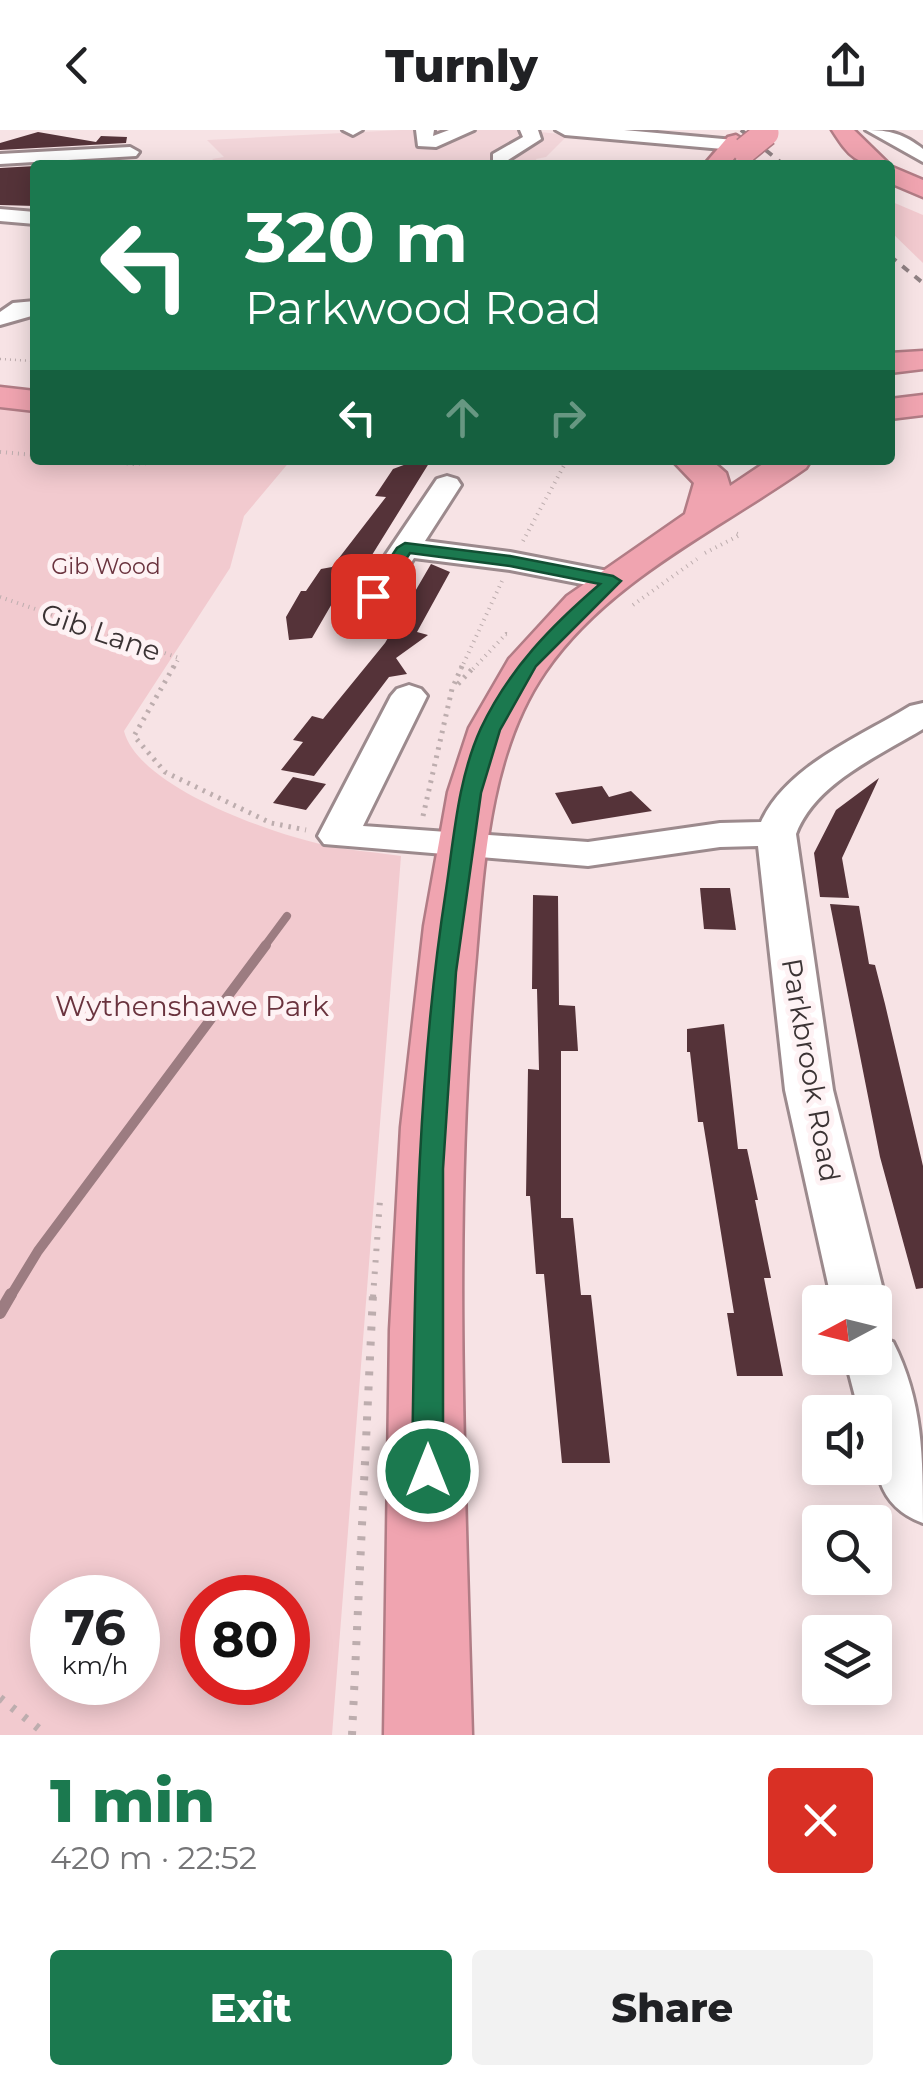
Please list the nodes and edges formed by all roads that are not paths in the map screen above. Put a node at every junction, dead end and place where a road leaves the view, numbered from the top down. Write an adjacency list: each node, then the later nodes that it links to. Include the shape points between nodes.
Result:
1 (425, 130): 2 (street, via 424,142 430,143)
2 (465, 130)
3 (529, 130): 14 (street, via 532,139)
4 (827, 130): 11 (highway)
5 (875, 130): 7 (street)
6 (573, 131): 9 (street); 10 (street)
7 (899, 135): 12 (street)
8 (146, 138): 13 (street)
9 (749, 142): 16 (highway)
10 (560, 150)
11 (850, 150): 17 (highway, via 854,146)
12 (923, 157)
13 (135, 158): 15 (street)
14 (499, 158)
15 (0, 159)
16 (723, 160)
17 (872, 160)
18 (895, 176): 20 (highway)
19 (895, 185): 21 (highway)
20 (923, 190)
21 (923, 198)
22 (0, 215): 23 (street)
23 (30, 218)
24 (30, 308): 25 (street)
25 (5, 319)
26 (923, 338): 27 (highway)
27 (895, 339)
28 (923, 360): 29 (highway)
29 (895, 362)
30 (923, 376): 31 (highway)
31 (895, 378)
32 (923, 405): 33 (highway)
33 (895, 408)
34 (695, 465): 37 (highway, via 713,481)
35 (786, 465): 37 (highway, via 738,500)
36 (447, 485): 38 (street)
37 (714, 534): 39 (highway)
38 (405, 548): 39 (street); 40 (street)
39 (613, 581): 44 (highway, via 528,663)
40 (357, 621)
41 (409, 696): 44 (street, via 338,836)
42 (923, 714): 43 (street, via 800,794)
43 (776, 834): 44 (street, via 588,854); 45 (street, Parkbrook Road, via 809,1090)
44 (436, 845): 48 (highway, via 445,972 430,1169)
45 (855, 1285)
46 (878, 1375): 47 (street, via 902,1463)
47 (923, 1496)
48 (428, 1735)

